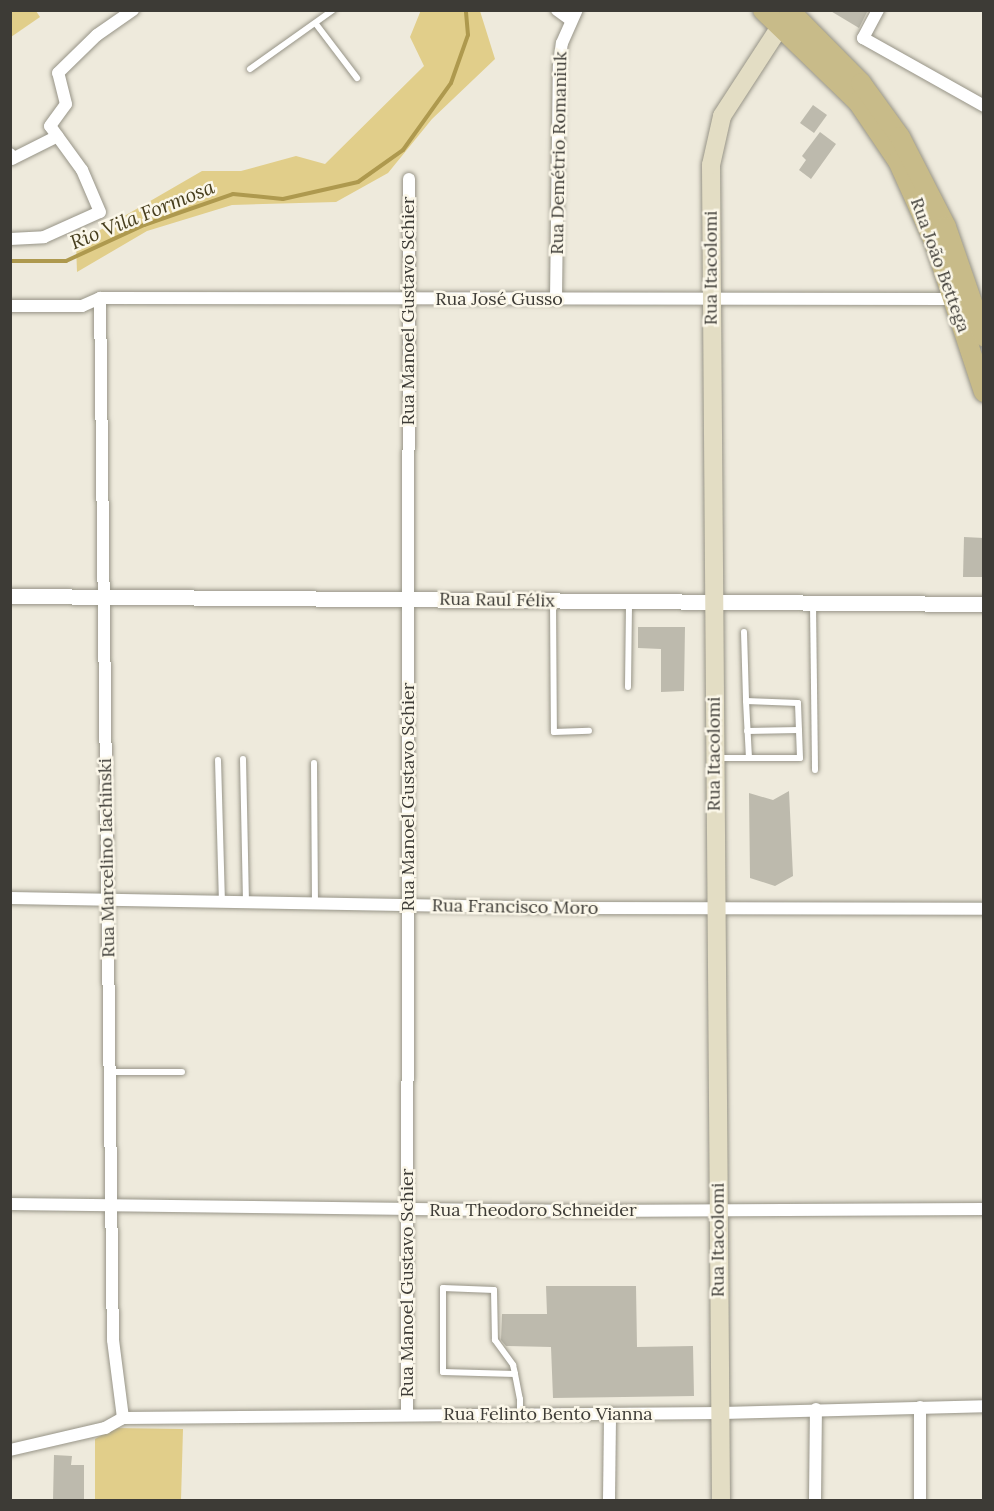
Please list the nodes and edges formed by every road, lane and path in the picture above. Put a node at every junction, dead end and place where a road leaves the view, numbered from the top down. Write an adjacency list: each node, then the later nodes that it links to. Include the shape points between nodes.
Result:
1 (133, 10): 12 (street, via 60,68 58,78 66,104 50,126)
2 (333, 10): 8 (lane)
3 (557, 10): 6 (street)
4 (763, 10): 7 (main road, Rua João Bettega)
5 (878, 10): 11 (street, via 863,38)
6 (574, 15): 18 (street, Rua Demétrio Romaniuk, via 562,43 559,66)
7 (785, 18): 19 (main road, Rua Itacolomi, via 722,116 711,165); 20 (main road, Rua João Bettega, via 879,131 924,214); 22 (main road, Rua João Bettega, via 822,41 878,105 916,165 946,227)
8 (316, 24): 9 (lane); 10 (lane)
9 (250, 69)
10 (357, 78)
11 (984, 106)
12 (58, 136): 13 (street, via 12,159); 15 (street, via 82,170 100,212 44,237)
13 (10, 154)
14 (409, 179): 17 (street, Rua Manoel Gustavo Schier)
15 (10, 239)
16 (100, 298): 17 (street, Rua José Gusso); 21 (street, Rua José Gusso, via 82,306); 25 (street, Rua Marcelino Iachinski)
17 (408, 299): 18 (street, Rua José Gusso); 26 (street, Rua Manoel Gustavo Schier)
18 (556, 299): 19 (street, Rua José Gusso)
19 (711, 300): 20 (street, Rua José Gusso); 29 (main road, Rua Itacolomi)
20 (954, 300): 23 (main road, Rua João Bettega)
21 (10, 306)
22 (984, 337)
23 (984, 392)
24 (10, 596): 25 (street, Rua Raul Félix)
25 (104, 596): 26 (street, Rua Raul Félix); 45 (street, Rua Marcelino Iachinski)
26 (408, 599): 27 (street, Rua Raul Félix); 49 (street, Rua Manoel Gustavo Schier)
27 (553, 601): 28 (street, Rua Raul Félix); 37 (lane, via 554,732)
28 (629, 601): 29 (street, Rua Raul Félix); 33 (lane)
29 (713, 602): 30 (street, Rua Raul Félix); 38 (main road, Rua Itacolomi)
30 (813, 603): 31 (street, Rua Raul Félix); 43 (lane)
31 (984, 604)
32 (744, 632): 34 (lane)
33 (628, 687)
34 (746, 701): 35 (lane); 36 (lane, via 798,703)
35 (747, 730): 36 (lane); 39 (lane)
36 (800, 730): 39 (lane, via 801,758)
37 (589, 731)
38 (714, 758): 39 (lane); 50 (main road, Rua Itacolomi)
39 (748, 758)
40 (243, 759): 47 (lane)
41 (218, 760): 46 (lane)
42 (314, 763): 48 (lane)
43 (815, 770)
44 (10, 898): 45 (street, Rua Francisco Moro)
45 (108, 900): 46 (street, Rua Francisco Moro); 52 (street, Rua Marcelino Iachinski)
46 (222, 902): 47 (street, Rua Francisco Moro)
47 (246, 902): 48 (street, Rua Francisco Moro)
48 (315, 904): 49 (street, Rua Francisco Moro)
49 (408, 905): 50 (street, Rua Francisco Moro); 57 (street, Rua Manoel Gustavo Schier)
50 (716, 909): 51 (street, Rua Francisco Moro); 56 (main road, Rua Itacolomi)
51 (984, 909)
52 (110, 1072): 53 (lane); 55 (street, Rua Marcelino Iachinski)
53 (182, 1072)
54 (10, 1204): 55 (street, Rua Theodoro Schneider)
55 (111, 1206): 57 (street, Rua Theodoro Schneider); 67 (street, Rua Marcelino Iachinski, via 114,1356)
56 (718, 1208): 57 (street, Rua Theodoro Schneider); 58 (street, Rua Theodoro Schneider); 64 (main road, Rua Itacolomi)
57 (407, 1209): 65 (street, Rua Manoel Gustavo Schier)
58 (984, 1209)
59 (515, 1374): 59 (lane, via 495,1340 494,1290 443,1288 443,1372); 66 (lane)
60 (984, 1406): 61 (street, Rua Felinto Bento Vianna)
61 (920, 1407): 62 (street, Rua Felinto Bento Vianna); 72 (street)
62 (816, 1409): 64 (street, Rua Felinto Bento Vianna); 71 (street)
63 (610, 1413): 64 (street, Rua Felinto Bento Vianna); 66 (street, Rua Felinto Bento Vianna); 69 (street)
64 (722, 1413): 70 (main road, Rua Itacolomi)
65 (407, 1415): 66 (street, Rua Felinto Bento Vianna); 67 (street, Rua Felinto Bento Vianna)
66 (520, 1415)
67 (123, 1418): 68 (street, Rua Felinto Bento Vianna, via 105,1428)
68 (10, 1450)
69 (609, 1500)
70 (721, 1500)
71 (815, 1500)
72 (920, 1500)

